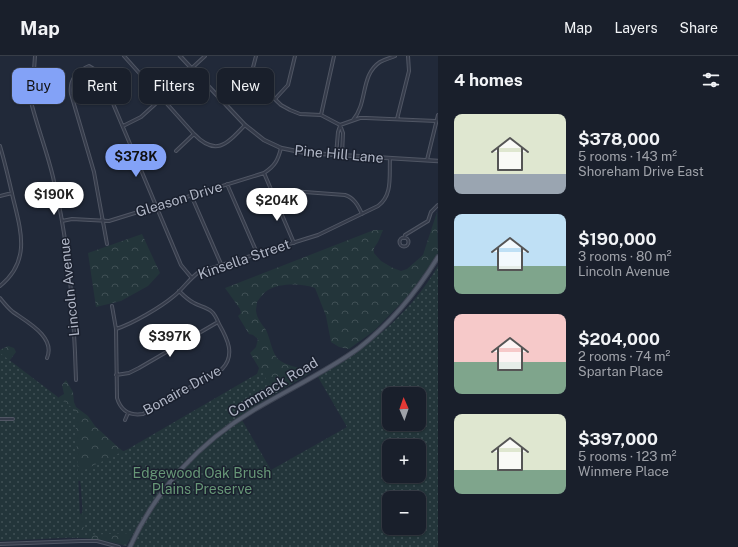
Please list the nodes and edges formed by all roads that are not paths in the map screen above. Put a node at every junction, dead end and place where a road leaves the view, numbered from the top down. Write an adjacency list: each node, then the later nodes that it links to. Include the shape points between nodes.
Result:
1 (35, 56): 47 (street, Lincoln Avenue, via 28,89 53,177)
2 (124, 56): 14 (street)
3 (180, 56): 12 (street, Pine Hill Lane)
4 (204, 56): 12 (street)
5 (256, 56): 13 (street)
6 (295, 56): 17 (street, via 288,84)
7 (334, 56): 21 (street)
8 (380, 56): 11 (street)
9 (395, 56): 11 (street)
10 (408, 56): 24 (street, via 409,71)
11 (382, 61): 23 (street, via 369,73 359,114)
12 (192, 68)
13 (253, 68)
14 (139, 72)
15 (209, 86): 16 (street, Pine Hill Lane)
16 (217, 95)
17 (275, 100): 21 (street, via 300,114)
18 (156, 104): 28 (street, via 142,117)
19 (167, 104): 29 (street)
20 (225, 104): 26 (street, Pine Hill Lane)
21 (321, 115): 27 (street)
22 (438, 115): 25 (street)
23 (353, 120): 24 (street); 27 (street)
24 (397, 120): 25 (street)
25 (436, 121): 36 (street)
26 (245, 125): 29 (street, via 224,145 216,147 206,144); 31 (street, Pine Hill Lane, via 264,140)
27 (340, 125): 33 (street); 34 (street, via 343,132)
28 (122, 126): 45 (street); 48 (street, via 94,70 89,66 84,68 74,77 70,88 94,172)
29 (194, 134): 32 (street)
30 (0, 146): 40 (street)
31 (281, 148): 33 (street, Pine Hill Lane); 38 (street, Gleason Drive, via 275,164)
32 (176, 151)
33 (336, 155): 34 (street, Pine Hill Lane)
34 (342, 155): 35 (street, Pine Hill Lane)
35 (390, 158): 36 (street, Pine Hill Lane); 46 (street, Kinsella Street, via 386,197 378,206)
36 (427, 160): 37 (street, Pine Hill Lane)
37 (438, 161)
38 (264, 173): 39 (street, Gleason Drive); 42 (street)
39 (227, 184): 41 (street, Gleason Drive); 52 (street)
40 (12, 193): 43 (street); 56 (street, via 21,233 21,253 13,272)
41 (191, 195): 45 (street, Gleason Drive); 54 (street)
42 (274, 195): 46 (street, via 291,191 345,195 356,203); 50 (street)
43 (0, 196)
44 (438, 205): 49 (street, via 431,212 428,221)
45 (156, 206): 48 (street, Gleason Drive); 55 (street, via 181,265)
46 (362, 214): 50 (street, Kinsella Street, via 318,235)
47 (62, 221): 48 (street, Gleason Drive); 64 (street, Lincoln Avenue, via 74,315)
48 (103, 221): 51 (street)
49 (404, 238): 49 (street, via 409,241 405,247 400,243)
50 (294, 242): 52 (street, Kinsella Street)
51 (107, 244)
52 (257, 254): 54 (street, Kinsella Street)
53 (438, 256): 71 (main road, Commack Road, via 413,293 359,348 253,411 206,444 175,475 160,495 146,515)
54 (221, 264): 55 (street, Kinsella Street)
55 (191, 277): 57 (street, Kinsella Street)
56 (0, 286)
57 (180, 291): 60 (street, Bonaire Drive, via 193,303 212,311); 61 (street, Kinsella Street, via 134,321)
58 (0, 298): 62 (street, via 8,308 41,334 50,351)
59 (112, 306): 61 (street, Bonaire Drive)
60 (218, 322): 63 (street, via 129,374); 65 (street, Bonaire Drive, via 230,350 226,366 143,414)
61 (116, 328): 63 (street, Bonaire Drive)
62 (47, 358)
63 (116, 375): 65 (street, Bonaire Drive, via 119,404)
64 (76, 380)
65 (128, 413): 68 (street)
66 (0, 419): 67 (street)
67 (13, 419)
68 (125, 420)
69 (0, 544): 70 (street, via 81,540)
70 (119, 547)
71 (130, 547)

